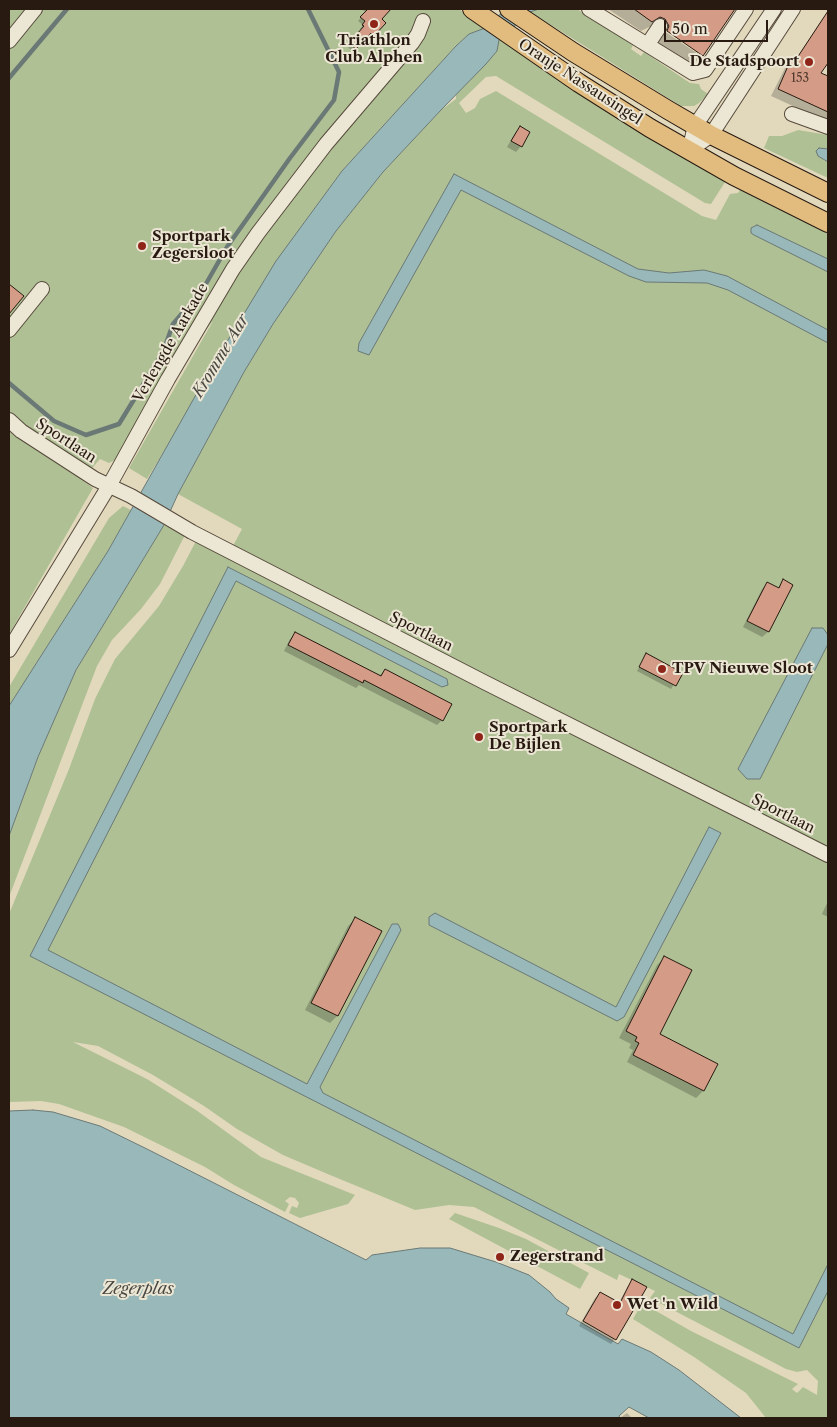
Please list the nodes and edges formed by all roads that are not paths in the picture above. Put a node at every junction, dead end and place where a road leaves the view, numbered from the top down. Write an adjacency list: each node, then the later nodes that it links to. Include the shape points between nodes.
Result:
1 (35, 9): 10 (street)
2 (472, 9): 16 (main road, Oranje Nassausingel, via 579,83)
3 (509, 9): 13 (main road, Oranje Nassausingel)
4 (589, 9): 11 (street)
5 (746, 9): 11 (street, via 705,70 693,73)
6 (774, 9): 13 (street)
7 (793, 9): 15 (street)
8 (423, 21): 22 (street, Verlengde Aarkade, via 412,43 326,144 233,269)
9 (660, 26): 11 (street)
10 (9, 41)
11 (648, 44)
12 (792, 114): 14 (street)
13 (695, 126): 15 (main road, Oranje Nassausingel); 16 (street)
14 (828, 127)
15 (711, 135): 16 (street); 17 (main road, Oranje Nassausingel)
16 (690, 151): 18 (main road, Oranje Nassausingel)
17 (828, 193)
18 (828, 223)
19 (42, 288): 20 (street)
20 (9, 330)
21 (9, 420): 22 (street, Sportlaan, via 45,447)
22 (109, 486): 23 (street, Verlengde Aarkade); 24 (street, Sportlaan, via 475,678)
23 (9, 650)
24 (828, 855)

